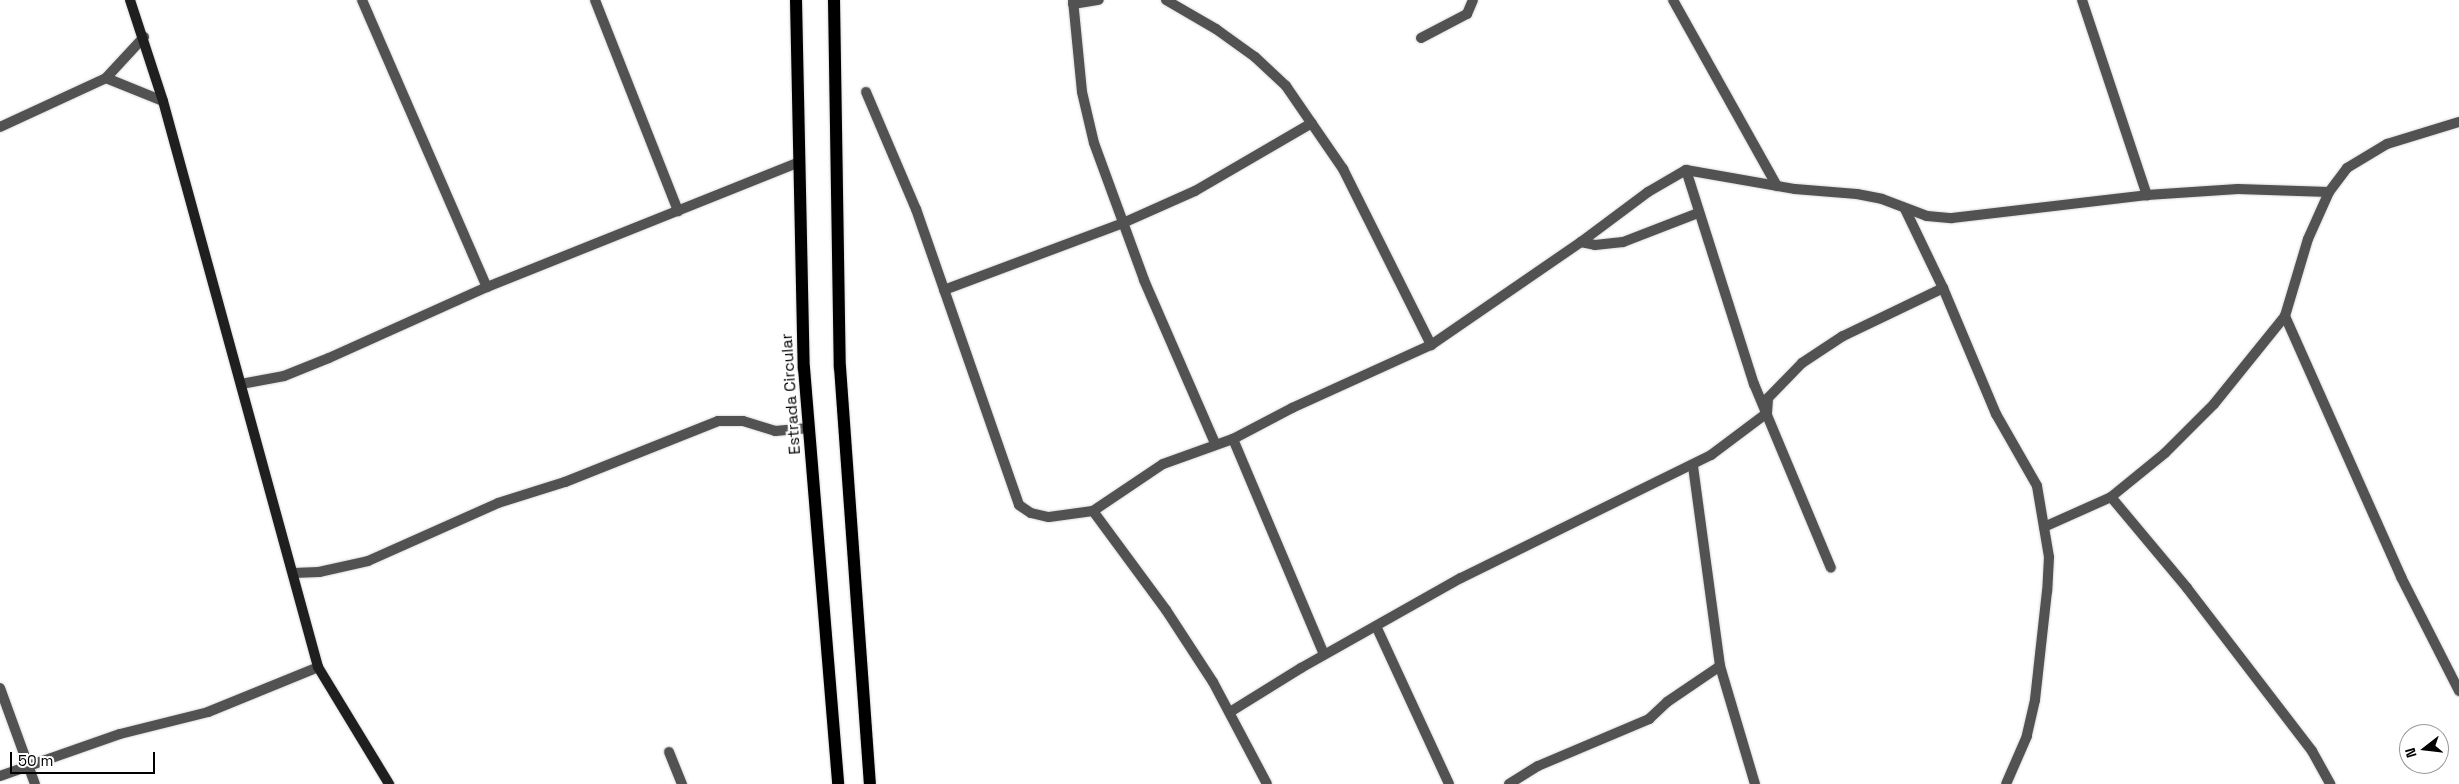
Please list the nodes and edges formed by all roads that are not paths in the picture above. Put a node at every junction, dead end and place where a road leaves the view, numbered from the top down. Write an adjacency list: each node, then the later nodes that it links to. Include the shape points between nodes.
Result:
1 (130, 0): 12 (street)
2 (362, 0): 30 (street)
3 (595, 0): 26 (street)
4 (796, 0): 20 (main road, Estrada Circular)
5 (834, 0): 60 (main road, via 840,367)
6 (1099, 0): 11 (street)
7 (1166, 0): 18 (street, via 1255,57 1286,86)
8 (1473, 0): 13 (street, via 1466,14)
9 (1673, 0): 22 (street)
10 (2082, 0): 24 (street)
11 (1073, 2): 28 (street, via 1082,92 1094,143)
12 (144, 37): 14 (street); 16 (street)
13 (1421, 38)
14 (106, 78): 16 (street); 19 (street)
15 (866, 92): 32 (street, via 895,154)
16 (163, 101): 35 (street)
17 (2459, 122): 23 (street, via 2365,154 2347,168)
18 (1312, 123): 28 (street, via 1195,191); 34 (street, via 1343,169 1374,225)
19 (0, 127)
20 (799, 162): 26 (street); 37 (main road, Estrada Circular, via 804,368)
21 (1686, 170): 22 (street); 27 (street); 29 (street, via 1648,192)
22 (1777, 186): 25 (street, via 1857,194)
23 (2329, 192): 24 (street, via 2238,189); 33 (street, via 2308,239)
24 (2147, 195): 25 (street, via 1952,218 1927,216)
25 (1905, 209): 31 (street)
26 (678, 211): 30 (street)
27 (1698, 213): 29 (street, via 1623,242 1595,245); 36 (street, via 1754,384)
28 (1123, 223): 32 (street); 39 (street)
29 (1581, 242): 34 (street)
30 (487, 287): 35 (street, via 284,376)
31 (1943, 288): 36 (street, via 1843,336 1802,363 1768,398); 43 (street, via 1996,414 2037,486)
32 (944, 290): 42 (street, via 1019,505 1031,513 1049,517)
33 (2285, 316): 41 (street, via 2214,404 2165,453); 51 (street, via 2401,577)
34 (1430, 345): 38 (street)
35 (241, 384): 45 (street)
36 (1767, 413): 40 (street, via 1750,429); 44 (street)
37 (810, 428): 45 (street, via 776,431 743,421 718,421 565,482 498,503 368,561 319,572); 59 (main road, Estrada Circular)
38 (1233, 438): 39 (street); 47 (street)
39 (1215, 444): 42 (street, via 1163,464)
40 (1693, 466): 46 (street, via 1470,573); 48 (street)
41 (2111, 497): 43 (street); 66 (street, via 2187,588 2306,743)
42 (1093, 510): 52 (street, via 1166,610)
43 (2044, 528): 65 (street, via 2049,557 2035,700 2027,736)
44 (1831, 568)
45 (293, 573): 49 (street)
46 (1376, 626): 47 (street); 62 (street)
47 (1324, 654): 52 (street)
48 (1720, 666): 63 (street, via 1667,702 1649,719 1538,766); 64 (street)
49 (318, 667): 54 (street, via 208,712 120,734); 57 (street)
50 (0, 688): 54 (street)
51 (2459, 691)
52 (1230, 712): 61 (street)
53 (669, 752): 58 (street)
54 (30, 767): 55 (street); 56 (street)
55 (0, 776)
56 (36, 784)
57 (389, 784)
58 (682, 784)
59 (838, 784)
60 (870, 784)
61 (1267, 784)
62 (1449, 784)
63 (1509, 784)
64 (1755, 784)
65 (2006, 784)
66 (2330, 784)

